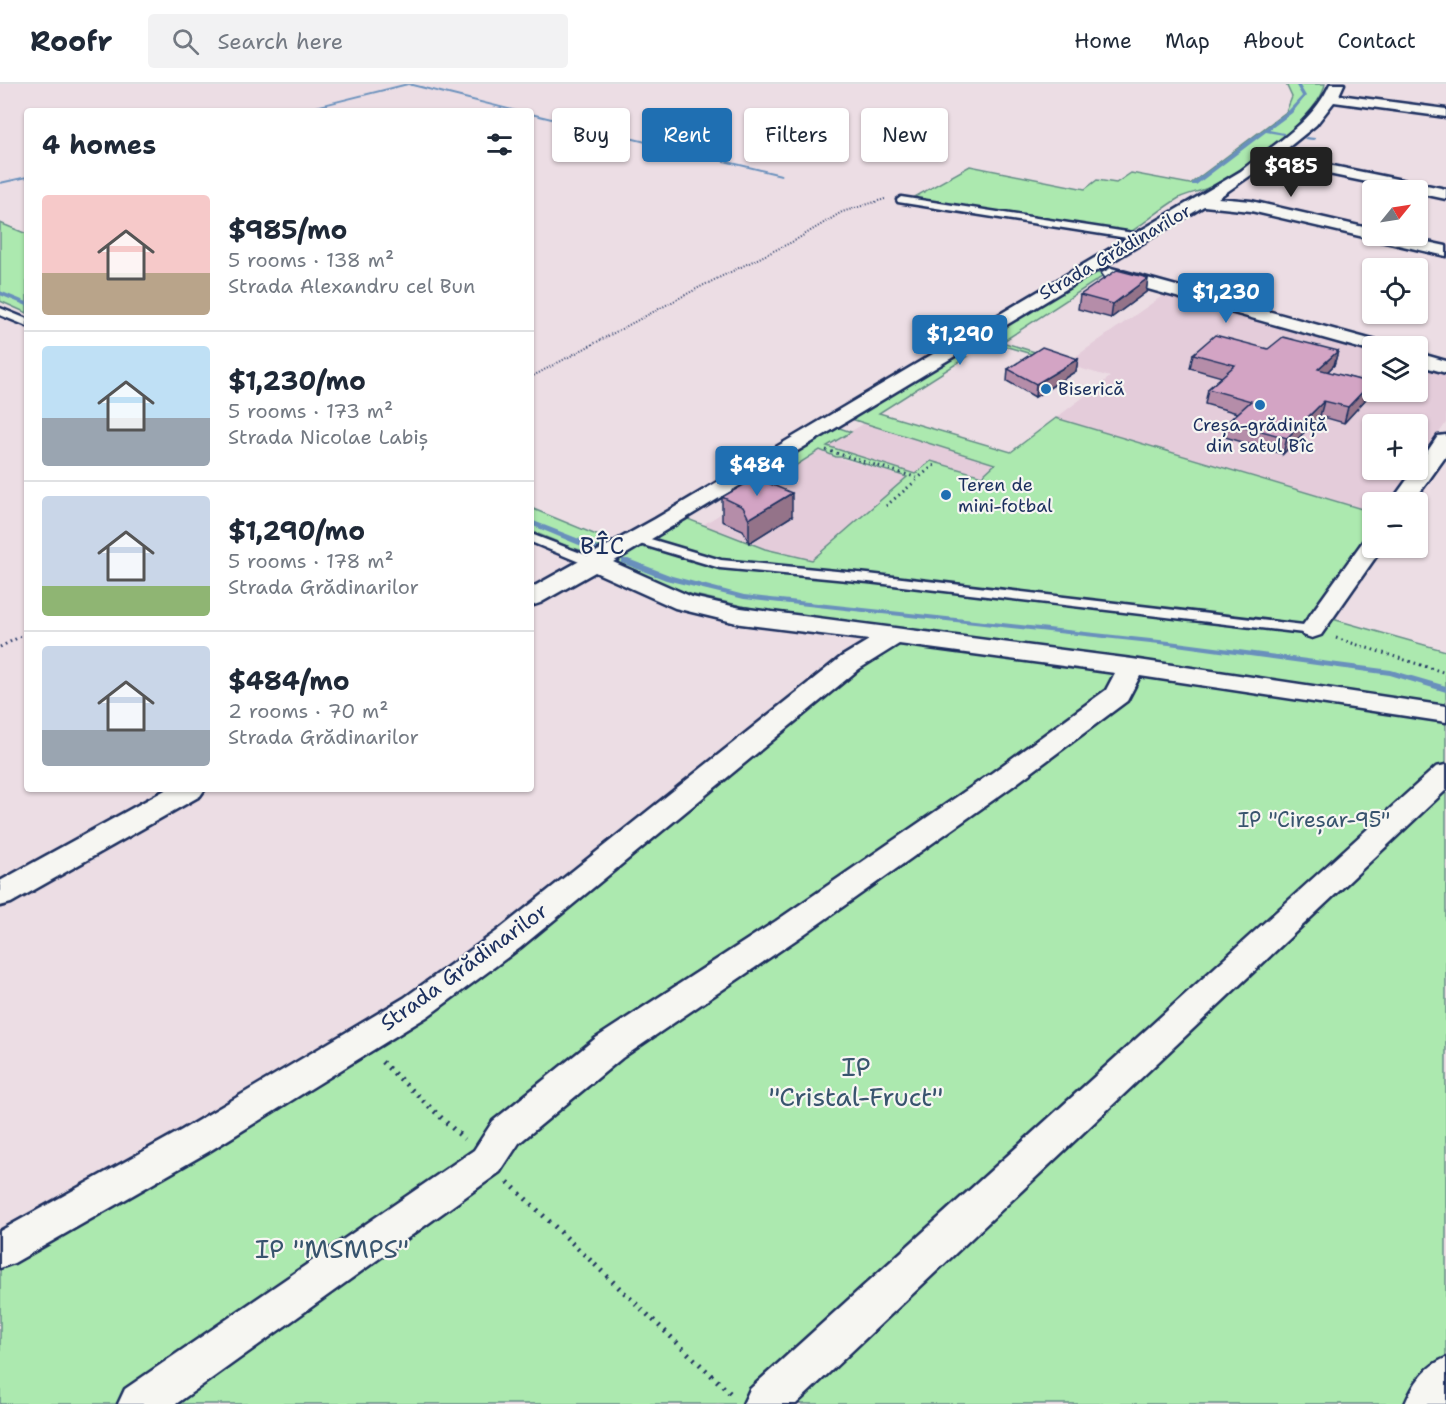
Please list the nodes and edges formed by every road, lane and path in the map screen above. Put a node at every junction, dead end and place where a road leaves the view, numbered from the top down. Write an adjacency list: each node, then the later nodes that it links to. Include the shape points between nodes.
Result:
1 (1335, 91): 2 (street); 3 (street, Strada Grădinarilor, via 1300,131)
2 (1446, 113)
3 (1266, 157): 4 (street); 6 (street, Strada Grădinarilor)
4 (1446, 194)
5 (901, 200): 8 (lane); 17 (path, via 882,199 842,212 794,241)
6 (1203, 201): 7 (street, via 1251,206); 8 (street, Strada Grădinarilor)
7 (1362, 232)
8 (1140, 237): 11 (street, Strada Grădinarilor)
9 (1423, 246): 10 (street)
10 (1446, 251)
11 (1088, 267): 14 (street); 19 (street, Strada Grădinarilor)
12 (0, 311): 13 (lane)
13 (24, 322)
14 (1362, 343)
15 (1428, 362): 16 (street)
16 (1446, 367)
17 (534, 375)
18 (1446, 441): 22 (street)
19 (789, 448): 21 (path, via 822,449); 25 (street, Strada Grădinarilor)
20 (937, 463): 21 (path)
21 (918, 478): 23 (path)
22 (1409, 492)
23 (886, 506)
24 (534, 539): 27 (lane)
25 (637, 539): 27 (street, Strada Grădinarilor); 29 (lane, via 720,564)
26 (1363, 558): 29 (street)
27 (594, 563): 28 (street, Strada Grădinarilor); 31 (street, via 712,611)
28 (534, 596)
29 (1312, 630): 34 (path)
30 (24, 635): 32 (path)
31 (896, 635): 33 (street); 39 (street, Strada Grădinarilor, via 850,663 508,940)
32 (0, 647)
33 (1132, 667): 35 (street); 40 (street, via 1117,695 1003,779 609,1048 506,1131)
34 (1446, 673)
35 (1446, 714)
36 (1446, 774): 43 (street)
37 (185, 792): 38 (street)
38 (0, 895)
39 (360, 1041): 40 (path); 41 (street, Strada Grădinarilor, via 195,1141)
40 (487, 1161): 43 (path); 44 (street)
41 (0, 1251)
42 (1446, 1378): 45 (street)
43 (749, 1400)
44 (140, 1404)
45 (1427, 1404)

